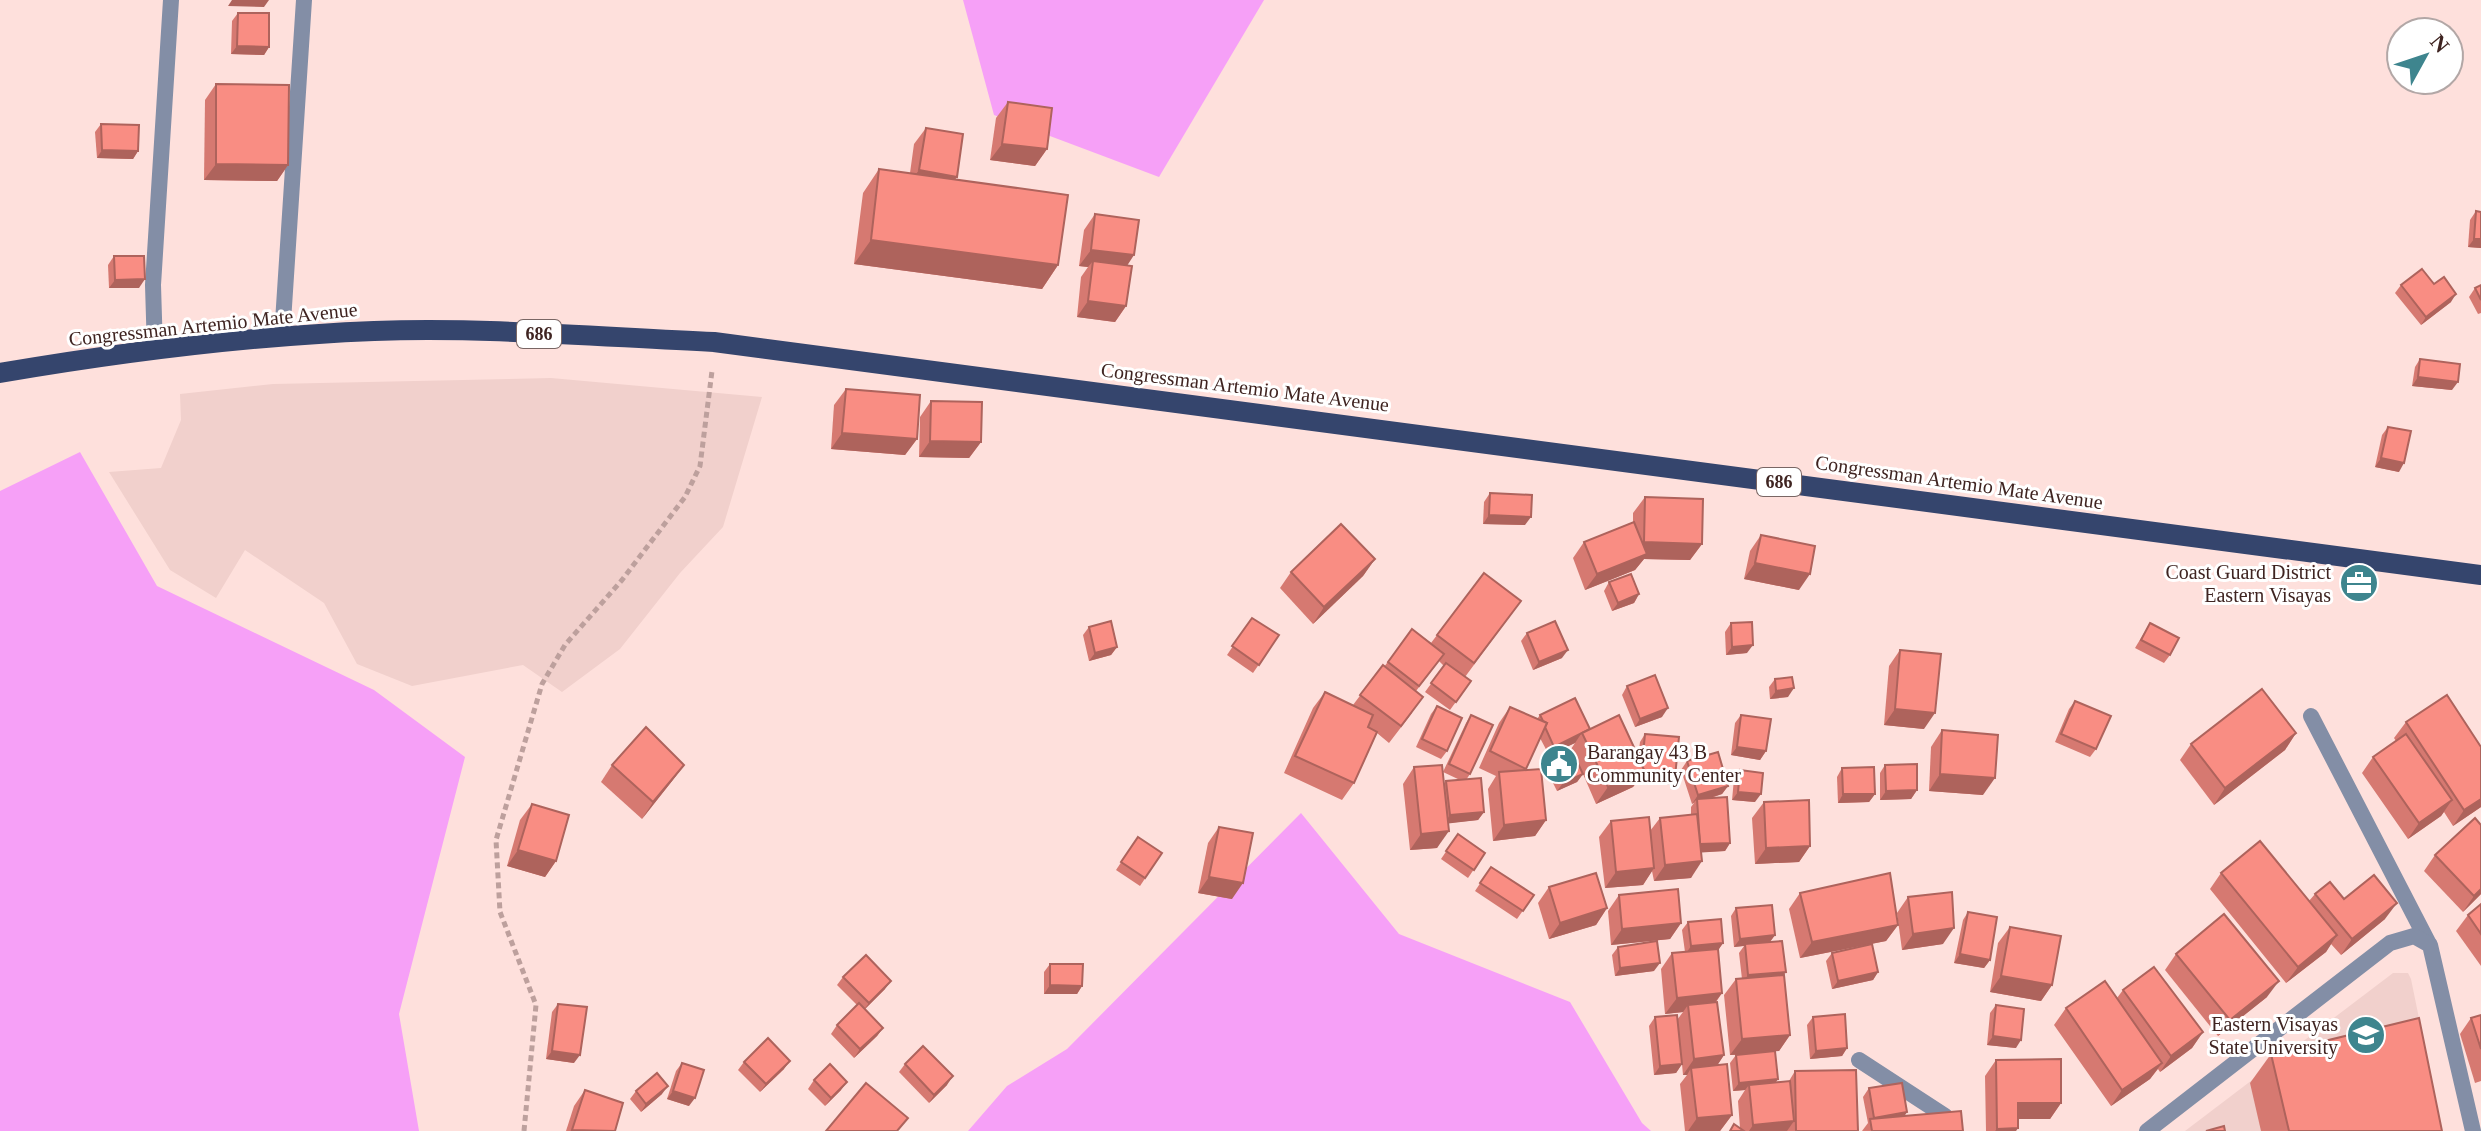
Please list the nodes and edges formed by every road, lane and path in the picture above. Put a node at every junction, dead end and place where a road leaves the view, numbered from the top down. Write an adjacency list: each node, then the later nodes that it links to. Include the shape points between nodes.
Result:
1 (171, 0): 5 (street, via 153,285)
2 (304, 0): 3 (street)
3 (282, 337): 4 (main road, Congressman Artemio Mate Avenue / 686, via 484,332); 5 (main road, Congressman Artemio Mate Avenue / 686)
4 (714, 342): 7 (main road, Congressman Artemio Mate Avenue / 686); 11 (path, via 700,466 685,497 565,645 542,684 496,840 500,912 536,1005)
5 (155, 351): 6 (main road, Congressman Artemio Mate Avenue / 686)
6 (0, 373)
7 (2481, 575)
8 (2311, 716): 9 (street)
9 (2430, 945): 13 (street, via 2414,936 2390,943); 14 (street)
10 (1859, 1060): 12 (street, via 1945,1116)
11 (524, 1131)
12 (1955, 1131)
13 (2147, 1131)
14 (2473, 1131)

